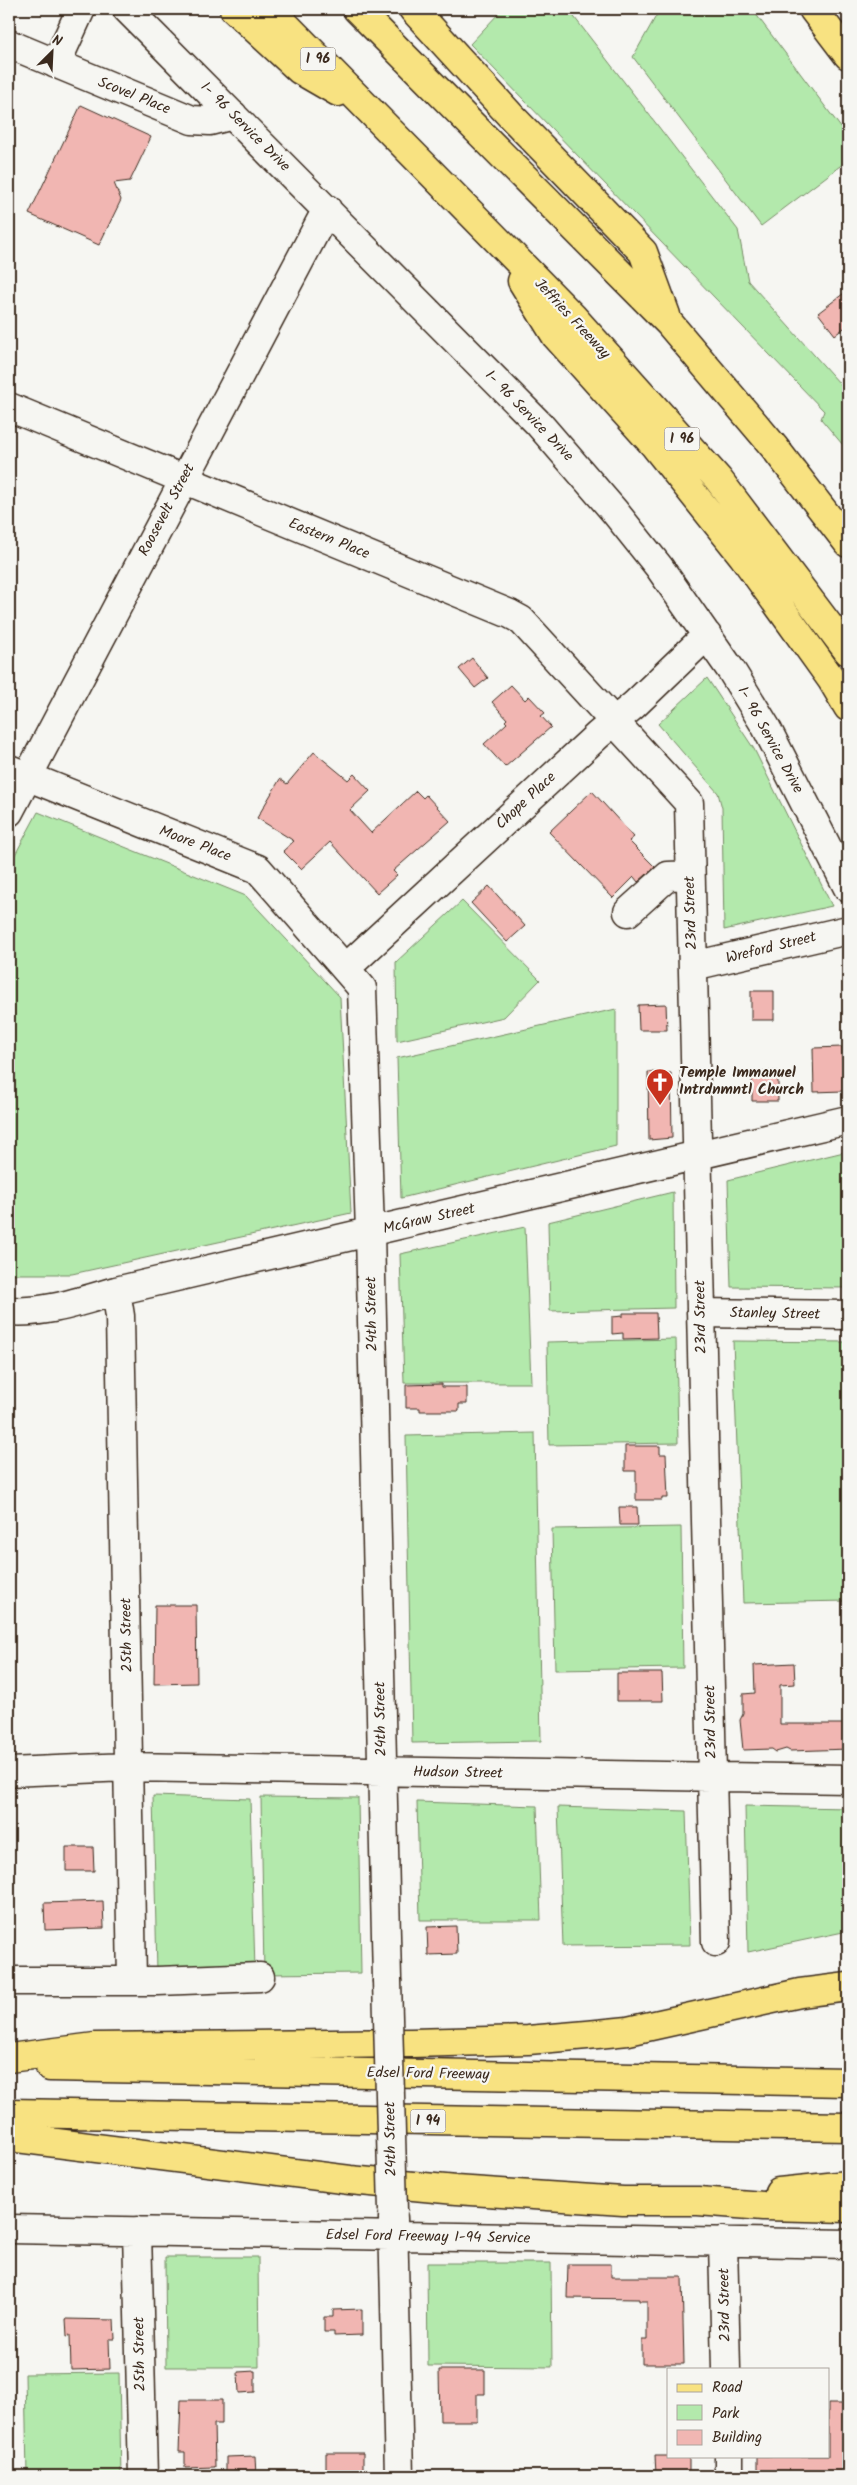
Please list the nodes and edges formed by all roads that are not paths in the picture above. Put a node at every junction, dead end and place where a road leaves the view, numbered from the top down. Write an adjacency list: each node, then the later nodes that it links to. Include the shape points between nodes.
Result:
1 (81, 9): 10 (street)
2 (127, 9): 12 (street, I- 96 Service Drive)
3 (234, 9): 11 (main road, via 300,70)
4 (270, 9): 11 (main road, Jeffries Freeway / I 96)
5 (357, 9): 15 (main road)
6 (413, 9): 15 (main road, via 643,252)
7 (813, 9): 9 (main road)
8 (9, 44): 10 (street, Scovel Place)
9 (848, 55)
10 (56, 64): 12 (street, Scovel Place, via 192,120 210,121)
11 (366, 108): 14 (main road, Jeffries Freeway / I 96)
12 (233, 116): 13 (street, I- 96 Service Drive)
13 (327, 209): 17 (street, Roosevelt Street); 21 (street, I- 96 Service Drive, via 539,424 583,473 659,567)
14 (498, 242): 22 (main road, Jeffries Freeway / I 96, via 572,317 718,479); 23 (main road, via 556,336 655,446 744,556)
15 (669, 323): 18 (main road)
16 (9, 407): 17 (street, Eastern Place)
17 (183, 479): 24 (street, Eastern Place, via 521,620); 25 (street, Roosevelt Street)
18 (812, 494): 19 (main road); 20 (main road)
19 (848, 523)
20 (848, 543)
21 (707, 635): 24 (street, Chope Place); 28 (street, I- 96 Service Drive, via 766,727)
22 (848, 651)
23 (848, 707)
24 (614, 721): 27 (street, 23rd Street, via 688,803); 32 (street, Chope Place)
25 (18, 773): 26 (street, Roosevelt Street); 32 (street, Moore Place, via 258,869)
26 (9, 812)
27 (690, 875): 29 (street, via 668,876); 31 (street, 23rd Street)
28 (848, 888)
29 (628, 912)
30 (848, 930): 31 (street, Wreford Street)
31 (692, 966): 34 (street, 23rd Street)
32 (346, 968): 35 (street, 24th Street, via 362,988)
33 (848, 1120): 34 (street, McGraw Street)
34 (698, 1156): 35 (street, McGraw Street); 38 (street, 23rd Street)
35 (370, 1232): 36 (street, McGraw Street); 41 (street, 24th Street)
36 (116, 1291): 37 (street, McGraw Street, via 60,1307); 40 (street, 25th Street, via 121,1336)
37 (9, 1311)
38 (701, 1313): 39 (street, Stanley Street); 43 (street, 23rd Street)
39 (848, 1315)
40 (127, 1767): 41 (street, Hudson Street); 42 (street, Hudson Street); 49 (street, 25th Street)
41 (382, 1771): 43 (street, Hudson Street); 61 (street, 24th Street, bridge)
42 (9, 1772)
43 (712, 1777): 44 (street, Hudson Street); 45 (street, 23rd Street)
44 (848, 1779)
45 (716, 1942)
46 (848, 1968): 51 (main road)
47 (260, 1977): 49 (street)
48 (9, 1980): 49 (street)
49 (132, 1980)
50 (848, 1987): 51 (main road)
51 (800, 1993): 52 (main road, via 628,2031 528,2040 95,2047)
52 (9, 2058)
53 (9, 2066): 54 (main road, Edsel Ford Freeway)
54 (848, 2082)
55 (9, 2113): 56 (main road, I 94)
56 (848, 2127)
57 (9, 2137): 59 (main road, via 456,2190 623,2201)
58 (848, 2185): 59 (main road)
59 (698, 2201): 60 (main road)
60 (848, 2208)
61 (393, 2224): 63 (street, Edsel Ford Freeway I-94 Service); 64 (street, Edsel Ford Freeway I-94 Service); 69 (street, 24th Street)
62 (9, 2229): 63 (street, Edsel Ford Freeway I-94 Service)
63 (137, 2231): 68 (street, 25th Street)
64 (723, 2242): 65 (street, Edsel Ford Freeway I-94 Service); 66 (street, 23rd Street)
65 (848, 2244)
66 (726, 2368)
67 (729, 2458): 70 (street)
68 (142, 2476)
69 (399, 2476)
70 (729, 2476)

